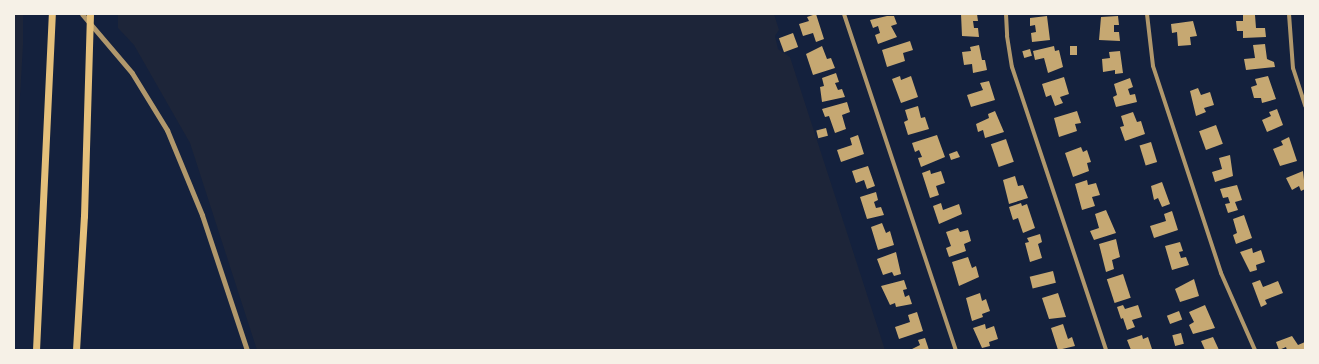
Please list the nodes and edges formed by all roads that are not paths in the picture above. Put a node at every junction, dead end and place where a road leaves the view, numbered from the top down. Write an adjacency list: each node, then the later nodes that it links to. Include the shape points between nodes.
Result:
1 (52, 14): 9 (highway)
2 (82, 14): 11 (street, via 132,73 167,130 202,215)
3 (90, 14): 10 (highway)
4 (844, 14): 12 (street)
5 (1006, 14): 13 (street, via 1006,36 1012,67)
6 (1147, 14): 14 (street, via 1149,46 1160,89 1221,273)
7 (1289, 14): 8 (street, via 1293,68)
8 (1305, 106)
9 (36, 350)
10 (76, 350)
11 (247, 350)
12 (956, 350)
13 (1106, 350)
14 (1255, 350)

